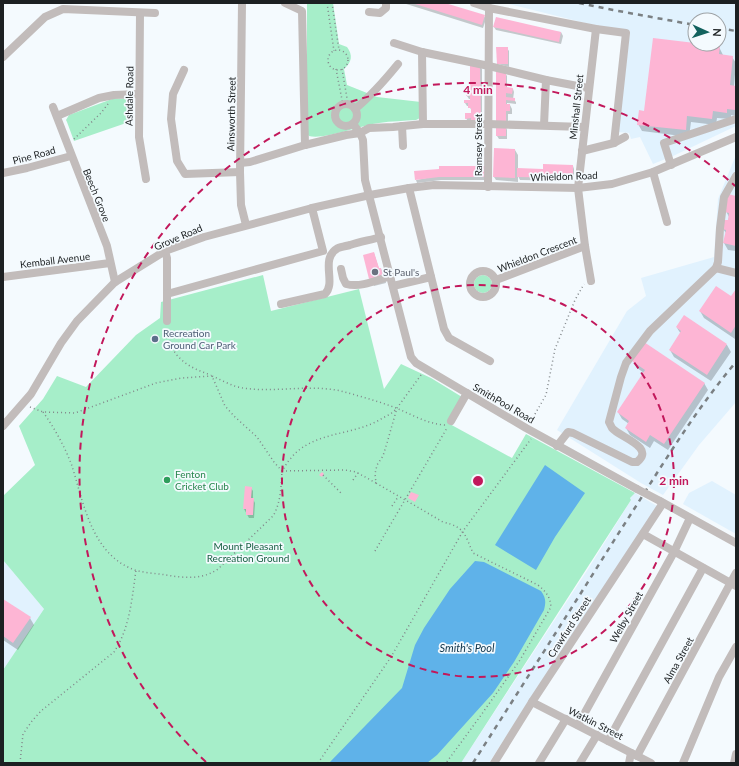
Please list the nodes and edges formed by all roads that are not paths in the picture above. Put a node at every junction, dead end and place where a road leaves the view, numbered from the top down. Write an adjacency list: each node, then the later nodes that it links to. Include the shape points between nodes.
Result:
1 (242, 3): 39 (street, Ainsworth Street)
2 (285, 3): 34 (street, via 302,10)
3 (386, 3): 7 (street, via 386,8 380,13)
4 (474, 3): 6 (street)
5 (64, 6): 8 (street); 13 (street, via 45,17)
6 (489, 8): 10 (street); 15 (street, Ramsey Street)
7 (370, 12)
8 (140, 13): 9 (street); 19 (street, Ashdale Road)
9 (155, 13)
10 (596, 29): 18 (street, Minshall Street); 33 (street, via 626,34)
11 (394, 43): 12 (street)
12 (422, 52): 15 (street); 25 (street)
13 (3, 57)
14 (398, 64): 20 (street, via 365,101)
15 (488, 66): 17 (street); 26 (street, Ramsey Street)
16 (184, 70): 39 (street, via 173,94 171,119 177,161 185,174)
17 (546, 80): 18 (street); 27 (street)
18 (588, 88): 29 (street, Minshall Street)
19 (139, 94): 22 (street, via 98,98); 43 (street, Ashdale Road, via 139,138)
20 (348, 106): 24 (street, via 357,114); 24 (street, via 337,110 336,119 345,126)
21 (53, 107): 22 (street, Beech Grove)
22 (57, 116): 37 (street, Beech Grove)
23 (736, 119): 38 (street, via 664,143)
24 (353, 124): 30 (street)
25 (423, 124): 26 (street); 28 (street)
26 (488, 124): 27 (street); 44 (street, Ramsey Street)
27 (544, 125): 29 (street)
28 (402, 126): 30 (street, via 369,128); 35 (street)
29 (584, 127): 36 (street, Minshall Street)
30 (360, 133): 34 (street); 47 (street, SmithPool Road, via 363,140 365,180)
31 (625, 137): 33 (street)
32 (736, 138): 38 (street, Whieldon Road)
33 (614, 143): 36 (street)
34 (305, 145): 39 (street)
35 (403, 146)
36 (582, 150): 46 (street, Minshall Street)
37 (71, 156): 41 (street, Pine Road); 54 (street, Beech Grove, via 107,246)
38 (671, 165): 40 (street, Whieldon Road)
39 (240, 167): 50 (street, Ainsworth Street, via 241,205)
40 (653, 172): 46 (street, Whieldon Road, via 612,184); 49 (street)
41 (3, 173)
42 (736, 178): 55 (street, via 724,197)
43 (146, 179)
44 (488, 187): 45 (street, Whieldon Road, via 434,185); 46 (street, Whieldon Road)
45 (409, 188): 47 (street, Grove Road); 60 (street)
46 (578, 188): 52 (street, Minshall Street)
47 (370, 195): 48 (street, Grove Road); 51 (street, SmithPool Road)
48 (312, 208): 50 (street, Grove Road); 65 (street, via 323,252)
49 (667, 222)
50 (246, 225): 53 (street, Grove Road)
51 (381, 237): 58 (street, SmithPool Road); 66 (street, via 337,249 331,255 328,264 330,284 325,294)
52 (585, 246): 61 (street, Whieldon Crescent); 62 (street, Minshall Street)
53 (165, 251): 63 (street, Grove Road); 65 (street, via 168,258)
54 (110, 263): 59 (street, Kemball Avenue); 63 (street, Beech Grove)
55 (716, 268): 57 (street); 72 (street, via 650,331 623,369 609,422 612,428 638,445 642,451 640,460 632,462 568,432)
56 (341, 269): 58 (street, via 346,284 352,285)
57 (736, 274)
58 (391, 276): 64 (street, SmithPool Road)
59 (3, 277)
60 (431, 277): 64 (street); 68 (street, via 444,329 449,338)
61 (496, 280)
62 (591, 280)
63 (115, 282): 71 (street, Grove Road, via 77,321 31,394)
64 (393, 286): 69 (street, SmithPool Road, via 411,357 425,369)
65 (167, 294): 67 (street)
66 (281, 304)
67 (166, 321)
68 (490, 361)
69 (467, 393): 70 (street); 72 (street, SmithPool Road)
70 (451, 422)
71 (3, 426)
72 (558, 446): 73 (street, SmithPool Road, bridge)
73 (662, 502): 74 (street, SmithPool Road); 75 (street, Crawfurd Street)
74 (690, 518): 76 (street, SmithPool Road); 77 (street, Welby Street)
75 (643, 534): 77 (street); 82 (street, Crawfurd Street)
76 (736, 543)
77 (674, 552): 78 (street); 84 (street, Welby Street)
78 (703, 568): 80 (street); 86 (street)
79 (736, 573): 80 (street, Alma Street)
80 (734, 585): 87 (street, Alma Street)
81 (736, 647): 94 (street, via 719,677)
82 (532, 702): 83 (street, Watkin Street); 90 (street, Crawfurd Street)
83 (566, 719): 84 (street, Watkin Street); 91 (street)
84 (578, 725): 85 (street, Watkin Street)
85 (597, 735): 86 (street, Watkin Street); 89 (street)
86 (608, 741): 87 (street, Watkin Street)
87 (634, 754): 92 (street, Alma Street); 93 (street, Watkin Street)
88 (736, 754): 95 (street)
89 (582, 762)
90 (494, 763)
91 (539, 763)
92 (628, 763)
93 (651, 763)
94 (683, 763)
95 (734, 763)

